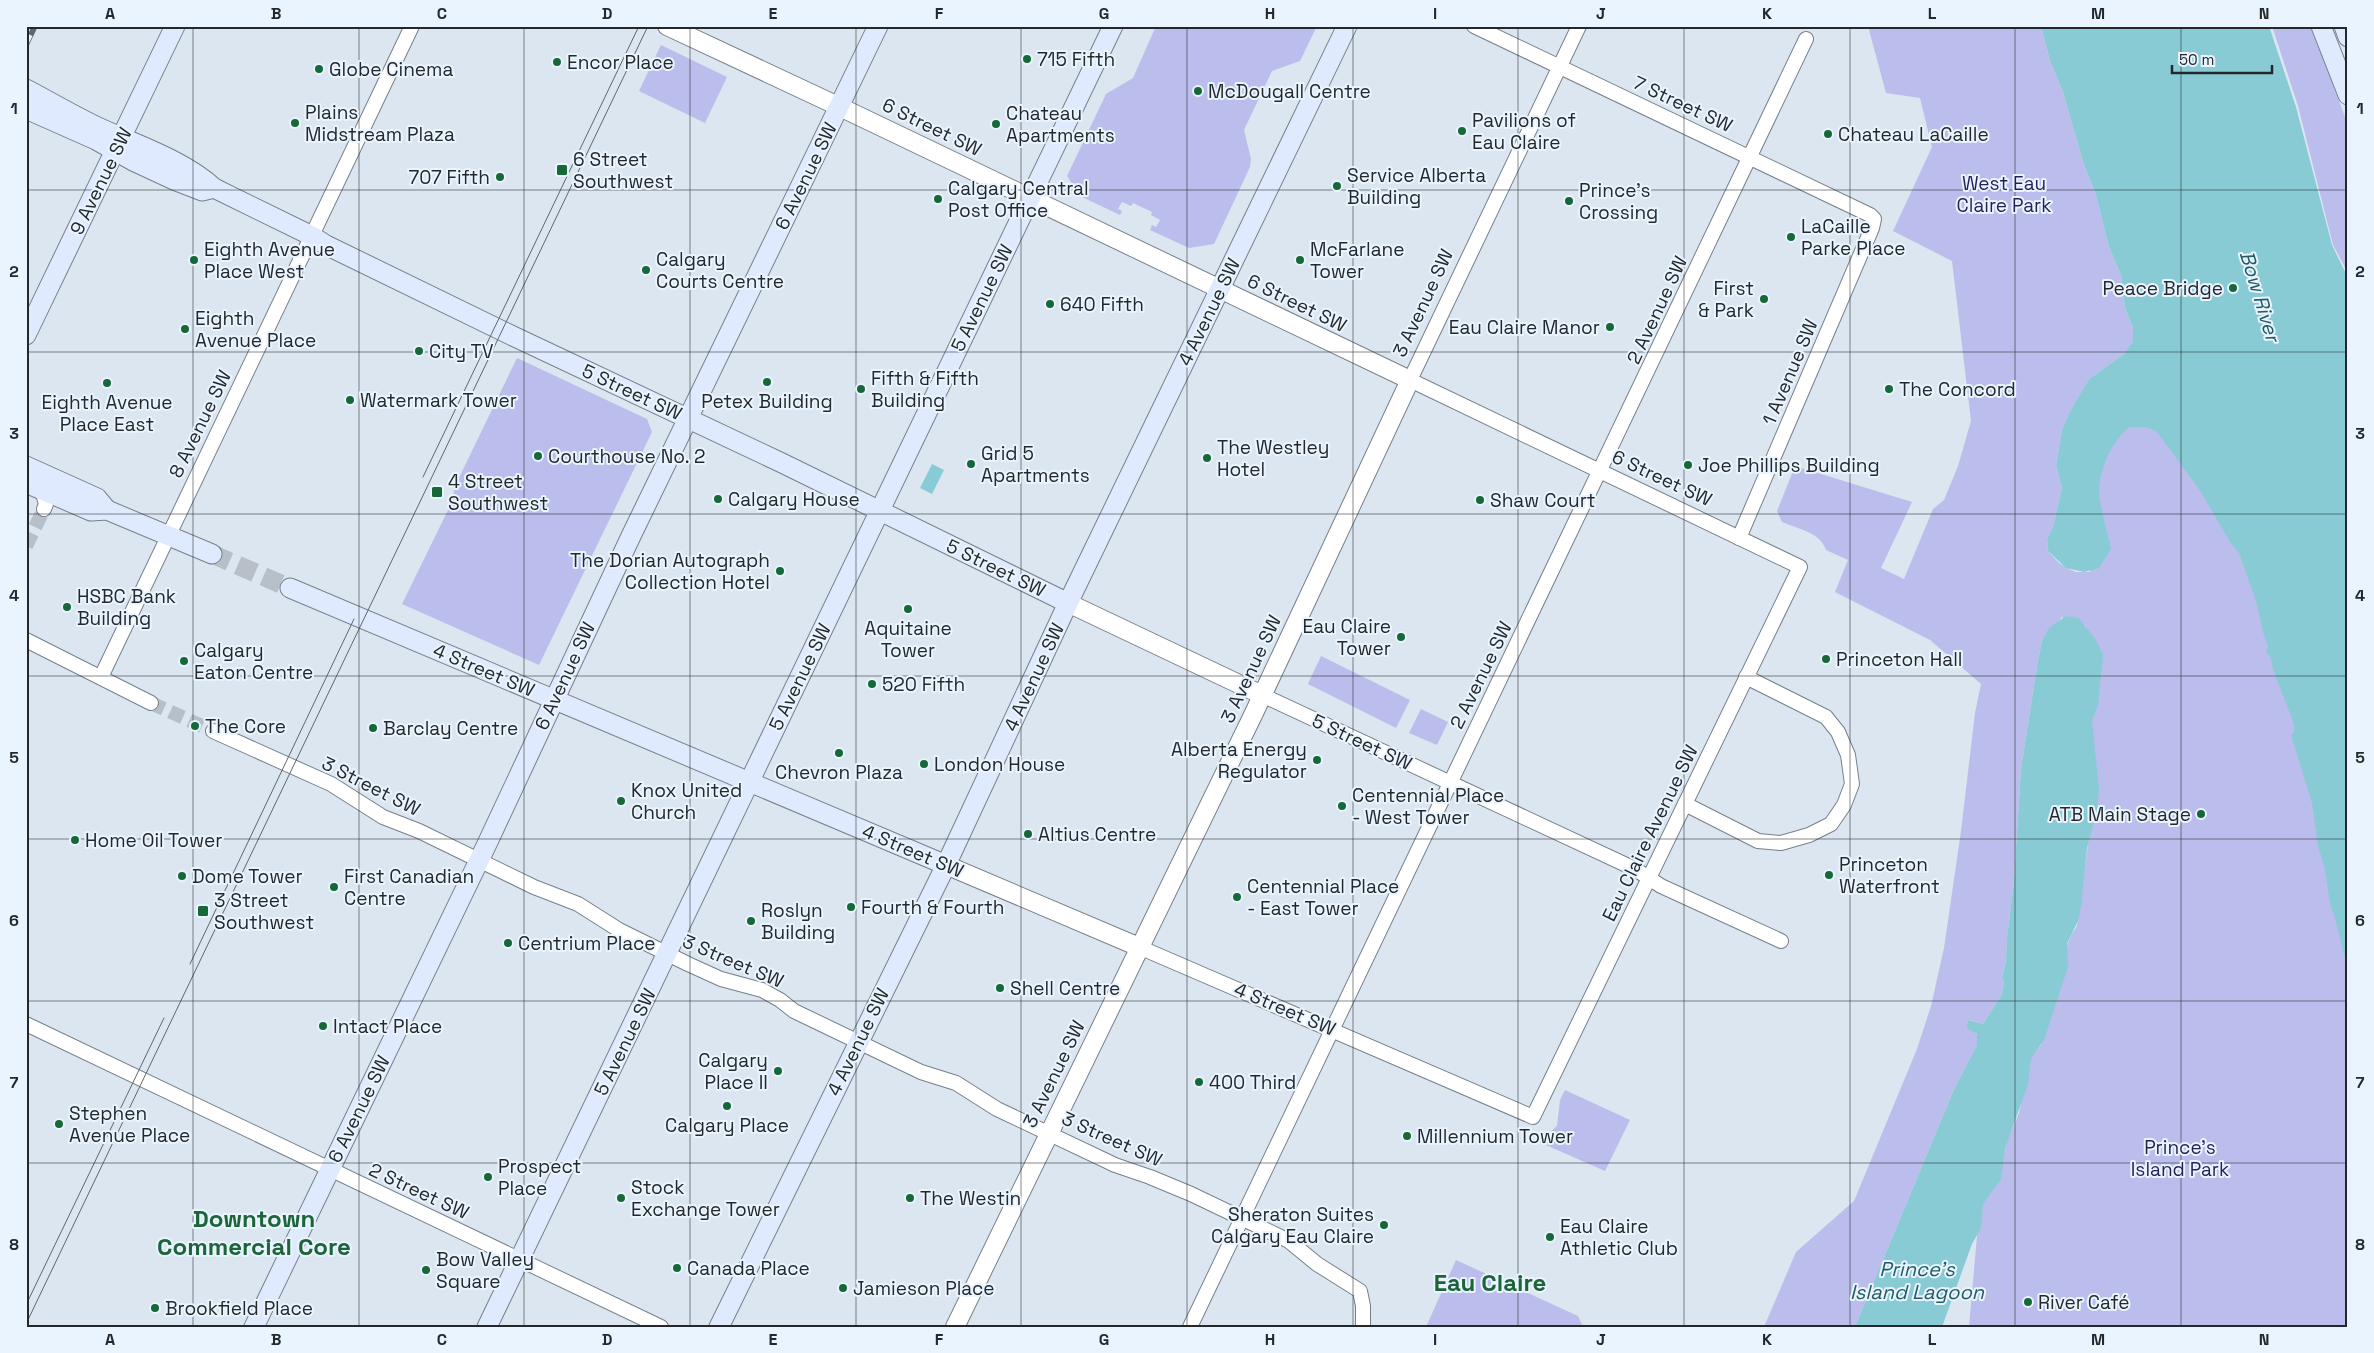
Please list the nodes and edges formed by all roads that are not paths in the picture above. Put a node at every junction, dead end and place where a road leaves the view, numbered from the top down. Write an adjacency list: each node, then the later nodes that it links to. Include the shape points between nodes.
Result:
1 (175, 26): 18 (main road, 9 Avenue SW)
2 (412, 26): 22 (street, 8 Avenue SW)
3 (667, 26): 16 (street, 6 Street SW)
4 (878, 26): 16 (main road, 6 Avenue SW)
5 (1112, 26): 20 (main road, 5 Avenue SW)
6 (1347, 26): 23 (main road, 4 Avenue SW)
7 (1474, 26): 13 (street, 7 Street SW)
8 (1579, 26): 13 (street, 3 Avenue SW)
9 (2321, 26): 15 (main road)
10 (2344, 26): 11 (main road)
11 (2348, 37)
12 (1806, 39): 19 (street, 2 Avenue SW)
13 (1559, 67): 19 (street, 7 Street SW); 25 (street, 3 Avenue SW)
14 (26, 89): 18 (main road, 5 Street SW)
15 (2348, 95)
16 (840, 107): 20 (street, 6 Street SW); 26 (main road, 6 Avenue SW)
17 (26, 109): 18 (main road, 5 Street SW, via 96,140)
18 (119, 144): 22 (main road, 5 Street SW, via 200,176 214,188); 24 (main road, 9 Avenue SW)
19 (1751, 156): 21 (street, 7 Street SW); 28 (street, 2 Avenue SW)
20 (1030, 198): 23 (street, 6 Street SW); 32 (main road, 5 Avenue SW)
21 (1874, 219): 34 (street, 1 Avenue SW)
22 (312, 236): 26 (main road, 5 Street SW); 33 (street, 8 Avenue SW)
23 (1220, 289): 25 (street, 6 Street SW); 38 (main road, 4 Avenue SW)
24 (26, 335)
25 (1410, 380): 28 (street, 6 Street SW); 42 (street, 3 Avenue SW)
26 (688, 418): 32 (main road, 5 Street SW); 43 (main road, 6 Avenue SW)
27 (26, 466): 31 (main road, via 97,498)
28 (1600, 473): 34 (street, 6 Street SW); 47 (street, 2 Avenue SW)
29 (34, 486): 30 (street, via 46,504); 31 (main road, via 91,511)
30 (44, 509)
31 (107, 510): 33 (main road)
32 (880, 511): 38 (main road, 5 Street SW); 46 (main road, 5 Avenue SW)
33 (167, 536): 35 (main road); 40 (street, 8 Avenue SW)
34 (1739, 538): 36 (street, 6 Street SW)
35 (212, 554)
36 (1800, 566): 41 (street, Eau Claire Avenue SW)
37 (290, 588): 43 (main road, 4 Street SW)
38 (1068, 603): 42 (street, 5 Street SW); 50 (main road, 4 Avenue SW)
39 (26, 640): 40 (street)
40 (101, 677): 44 (street)
41 (1746, 677): 48 (street, Eau Claire Avenue SW); 48 (street, via 1826,717 1838,732 1848,755 1852,784 1844,805 1831,824 1781,843 1758,841)
42 (1262, 695): 47 (street, 5 Street SW); 53 (street, 3 Avenue SW)
43 (554, 699): 46 (main road, 4 Street SW); 49 (main road, 6 Avenue SW)
44 (152, 703)
45 (213, 731): 49 (street, 3 Street SW, via 331,784 383,817)
46 (750, 781): 50 (main road, 4 Street SW); 54 (main road, 5 Avenue SW)
47 (1450, 783): 51 (street, 5 Street SW); 56 (street, 2 Avenue SW)
48 (1685, 804): 51 (street, Eau Claire Avenue SW)
49 (479, 859): 54 (street, 3 Street SW, via 534,887 578,904 619,930); 60 (main road, 6 Avenue SW)
50 (946, 865): 53 (street, 4 Street SW); 57 (main road, 4 Avenue SW)
51 (1649, 878): 52 (street, 5 Street SW); 58 (street, Eau Claire Avenue SW)
52 (1781, 941)
53 (1140, 947): 56 (street, 4 Street SW); 59 (street, 3 Avenue SW)
54 (667, 954): 57 (street, 3 Street SW, via 721,979 762,990 794,1011); 62 (main road, 5 Avenue SW)
55 (26, 1024): 60 (street, 2 Street SW)
56 (1331, 1029): 58 (street, 4 Street SW); 61 (street, 2 Avenue SW)
57 (858, 1042): 59 (street, 3 Street SW, via 921,1072 956,1083 997,1108); 66 (main road, 4 Avenue SW)
58 (1533, 1117)
59 (1050, 1132): 61 (street, 3 Street SW, via 1115,1165 1166,1184); 67 (street, 3 Avenue SW)
60 (330, 1169): 62 (street, 2 Street SW); 63 (main road, 6 Avenue SW)
61 (1241, 1220): 68 (street, 2 Avenue SW); 69 (street, 3 Street SW, via 1289,1241 1317,1264 1360,1291)
62 (520, 1259): 64 (main road, 5 Avenue SW); 65 (street, 2 Street SW)
63 (254, 1327)
64 (488, 1327)
65 (661, 1327)
66 (719, 1327)
67 (955, 1327)
68 (1190, 1327)
69 (1363, 1327)

